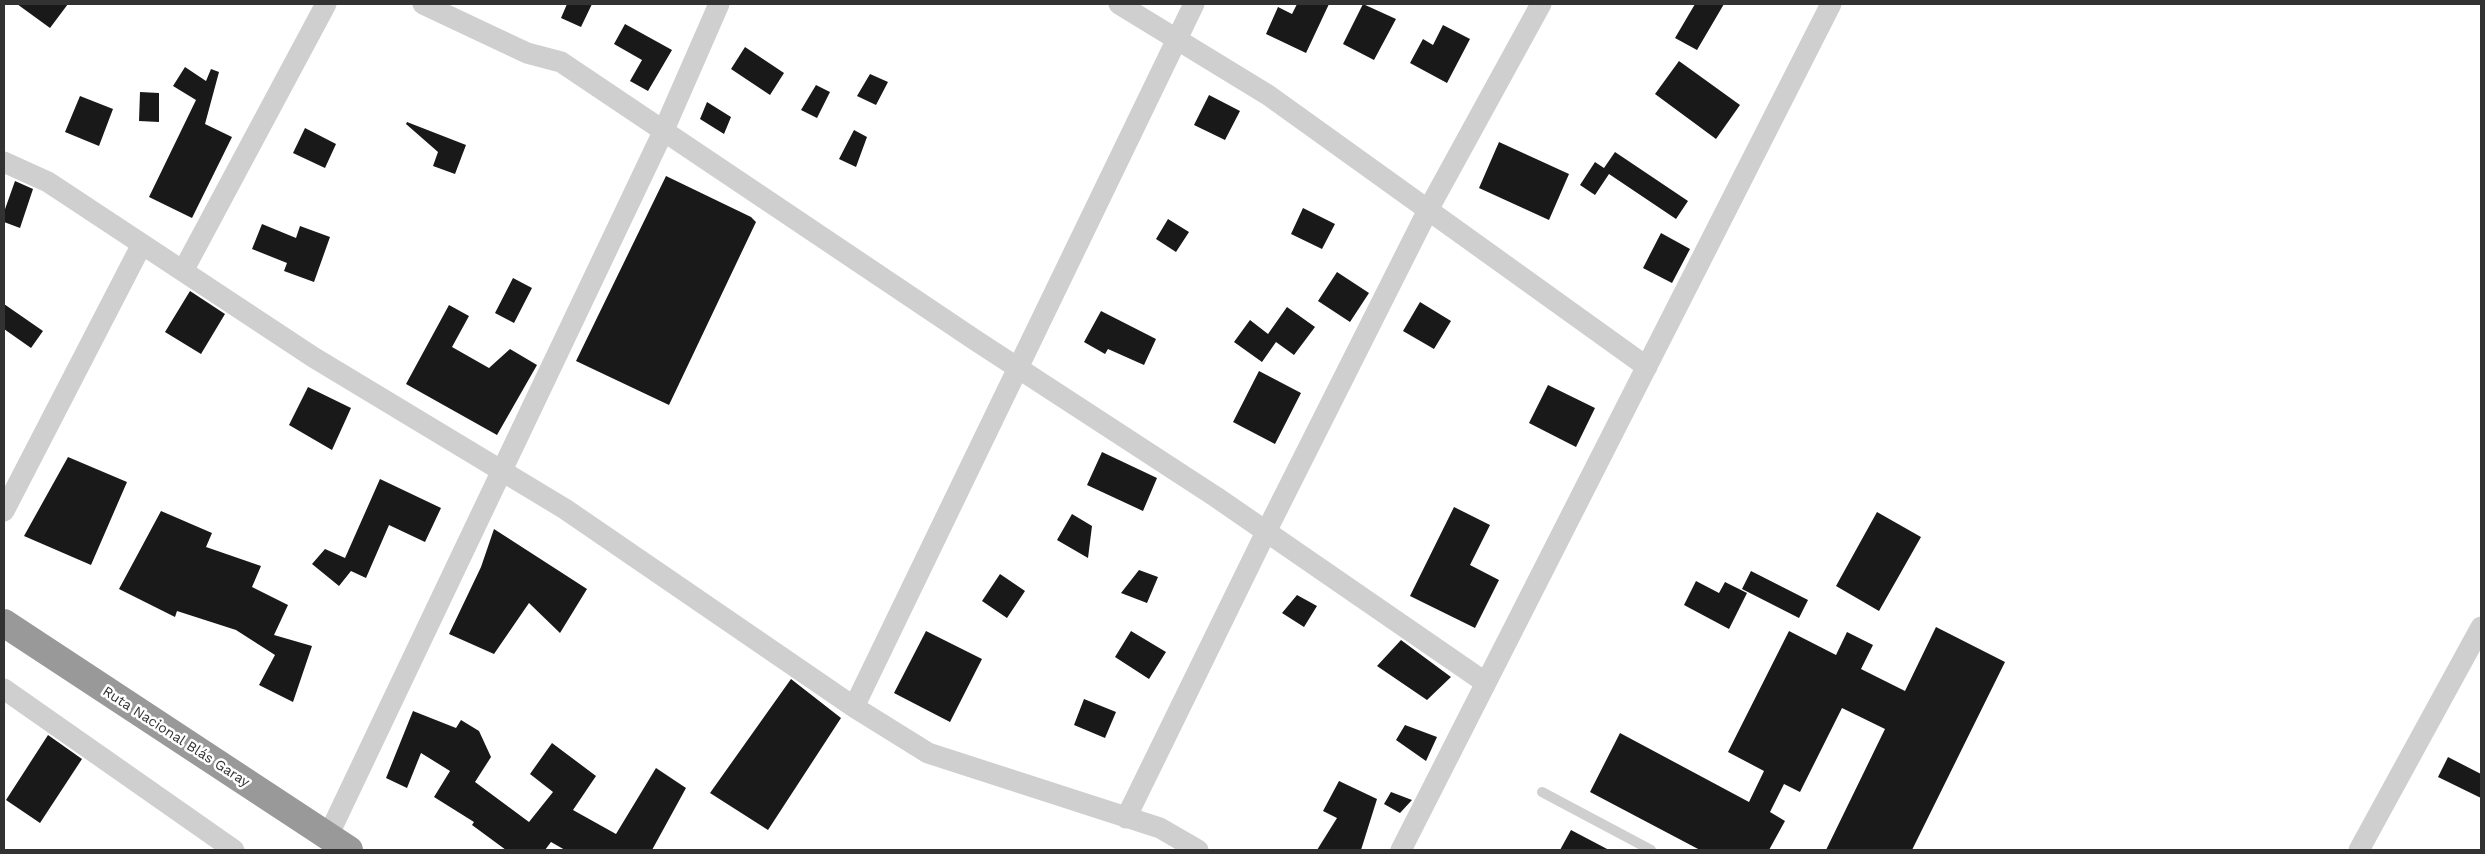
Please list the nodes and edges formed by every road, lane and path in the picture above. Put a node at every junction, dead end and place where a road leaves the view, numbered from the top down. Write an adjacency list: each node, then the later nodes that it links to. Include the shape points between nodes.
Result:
1 (326, 4): 13 (street)
2 (423, 4): 9 (street, via 527,53 561,62)
3 (719, 4): 9 (street)
4 (1119, 4): 8 (street)
5 (1194, 4): 8 (street)
6 (1541, 4): 11 (street)
7 (1832, 4): 15 (street)
8 (1176, 39): 11 (street, via 1268,95); 14 (street)
9 (663, 132): 14 (street); 16 (street)
10 (4, 162): 12 (street, via 48,182)
11 (1428, 210): 15 (street); 18 (street)
12 (142, 244): 13 (street); 17 (street)
13 (183, 271): 16 (street, via 313,357)
14 (1017, 367): 18 (street); 23 (street)
15 (1647, 367): 21 (street)
16 (502, 470): 23 (street, via 565,509); 26 (street)
17 (4, 511)
18 (1266, 532): 21 (street); 25 (street)
19 (4, 623): 26 (highway, Ruta Nacional Blás Garay)
20 (2481, 627): 31 (street)
21 (1486, 683): 29 (street)
22 (4, 688): 27 (street)
23 (854, 707): 25 (street, via 928,754)
24 (1542, 792): 30 (lane)
25 (1126, 818): 28 (street, via 1160,828)
26 (338, 843)
27 (234, 850)
28 (1198, 850)
29 (1401, 850)
30 (1651, 850)
31 (2359, 850)

